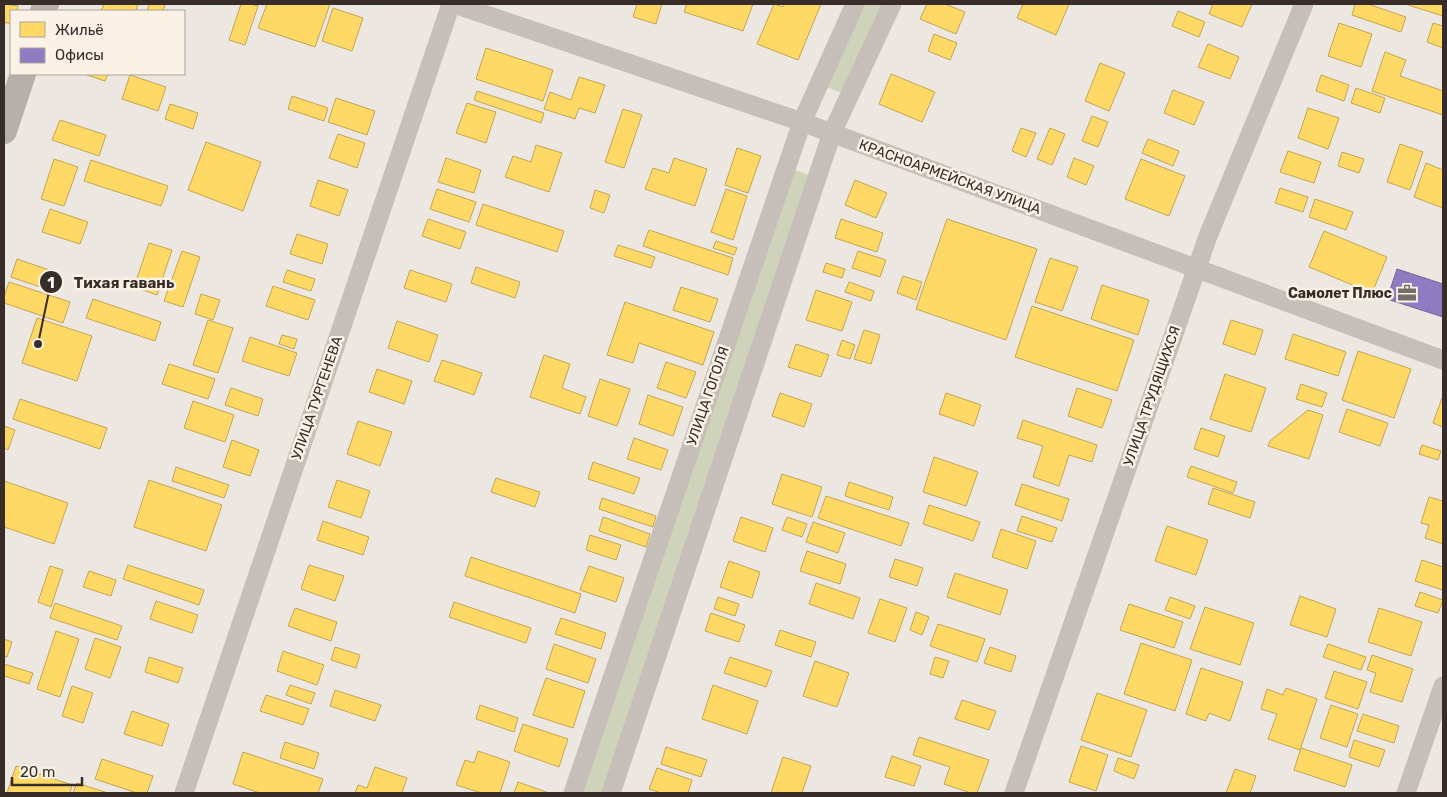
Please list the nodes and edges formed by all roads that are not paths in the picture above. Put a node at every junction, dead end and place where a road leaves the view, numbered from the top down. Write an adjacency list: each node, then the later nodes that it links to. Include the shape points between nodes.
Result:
1 (452, 4): 6 (street, КРАСНОАРМЕЙСКАЯ УЛИЦА); 12 (street, УЛИЦА ТУРГЕНЕВА)
2 (856, 4): 6 (street, УЛИЦА ГОГОЛЯ)
3 (892, 4): 8 (street)
4 (1304, 4): 9 (street, УЛИЦА ТРУДЯЩИХСЯ)
5 (23, 75): 7 (street)
6 (802, 122): 8 (street, КРАСНОАРМЕЙСКАЯ УЛИЦА); 13 (street, УЛИЦА ГОГОЛЯ)
7 (4, 131)
8 (832, 133): 9 (street, КРАСНОАРМЕЙСКАЯ УЛИЦА); 14 (street)
9 (1197, 269): 10 (street, КРАСНОАРМЕЙСКАЯ УЛИЦА); 15 (street, УЛИЦА ТРУДЯЩИХСЯ)
10 (1443, 360)
11 (1443, 686): 16 (street)
12 (184, 793)
13 (573, 793)
14 (611, 793)
15 (1014, 793)
16 (1406, 793)

